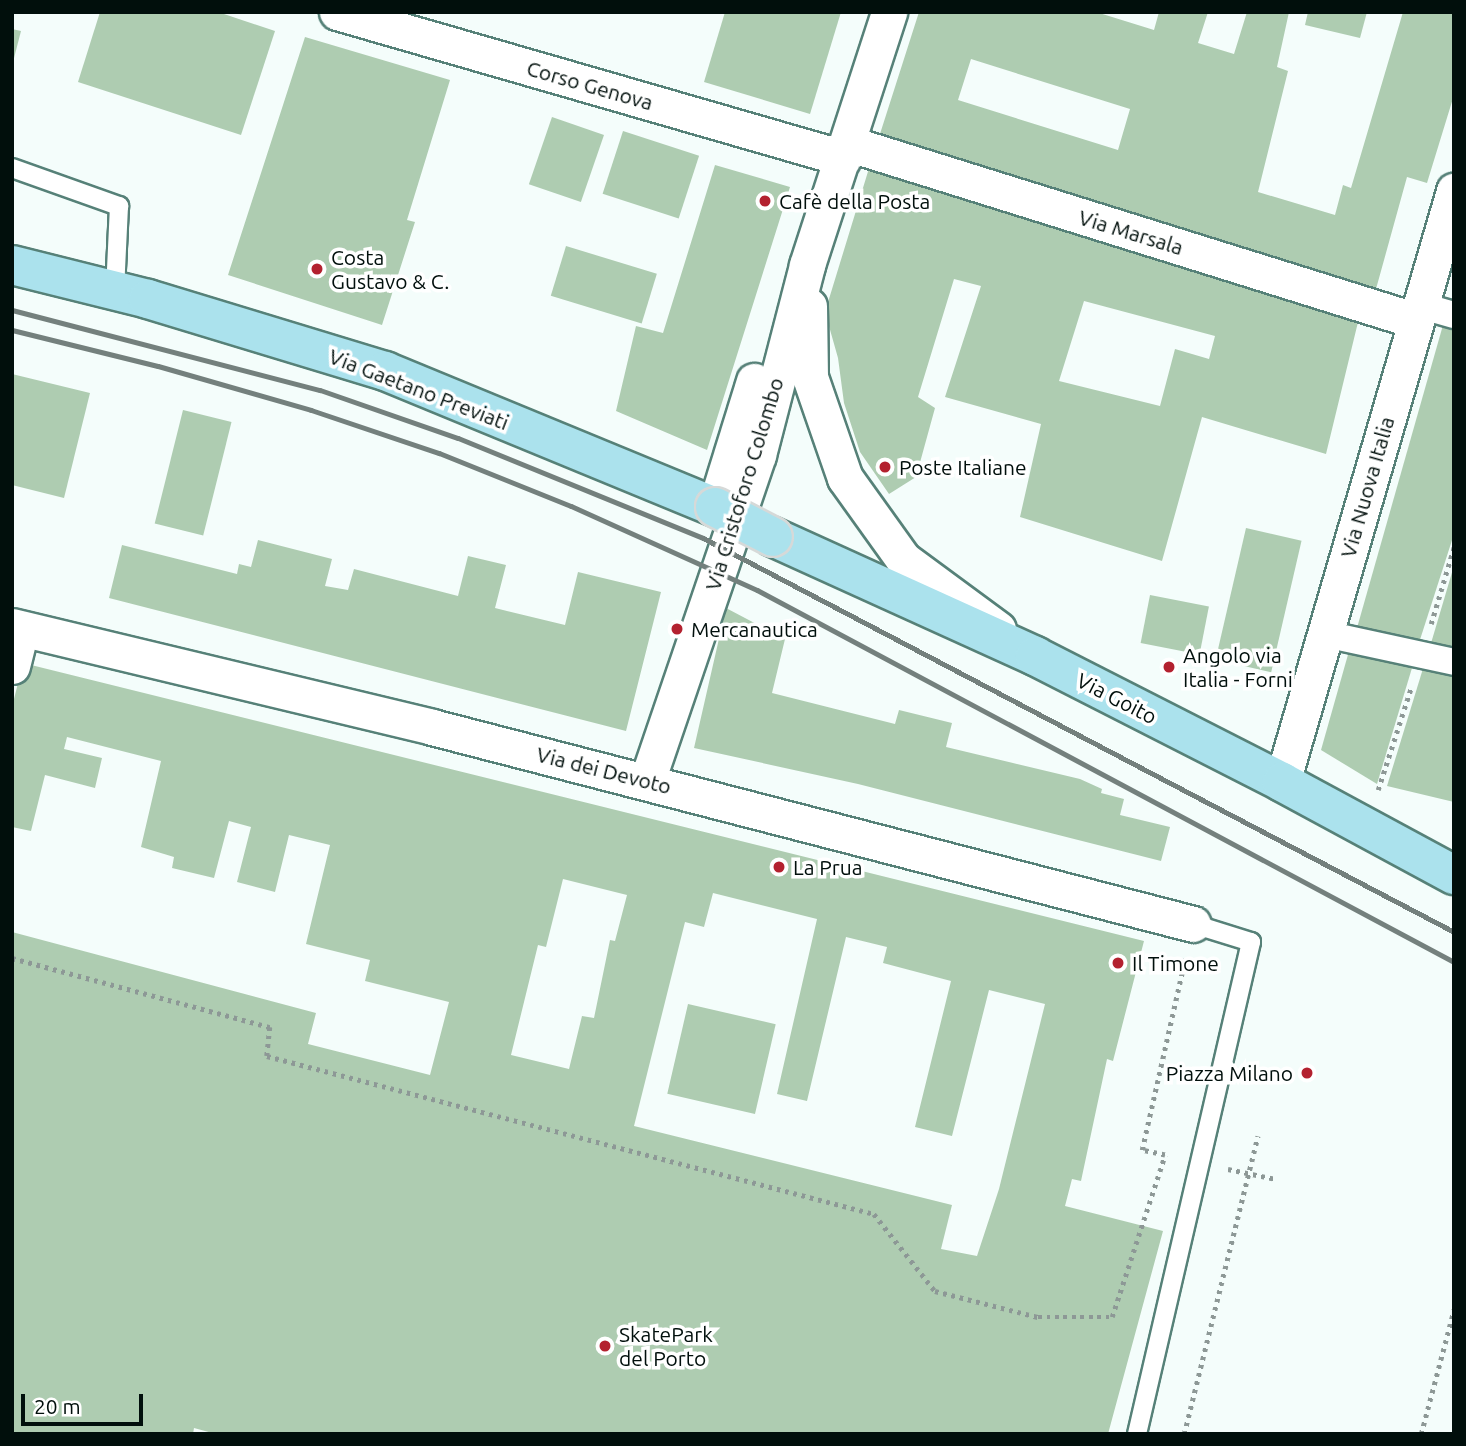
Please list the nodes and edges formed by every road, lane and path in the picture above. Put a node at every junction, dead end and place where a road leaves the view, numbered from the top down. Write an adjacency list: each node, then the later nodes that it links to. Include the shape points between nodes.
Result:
1 (337, 12): 3 (street, Corso Genova)
2 (889, 12): 3 (street, Via Cristoforo Colombo)
3 (845, 150): 7 (street, Via Cristoforo Colombo); 9 (street, Via Marsala)
4 (12, 167): 8 (lane, via 120,206)
5 (1454, 191): 9 (street, Via Nuova Italia)
6 (12, 264): 8 (main road, Via Gaetano Previati)
7 (807, 265): 11 (street, Via Cristoforo Colombo, via 778,304); 15 (street, Via Cristoforo Colombo, via 810,377 845,478 903,559); 18 (street, Via Cristoforo Colombo, via 758,455)
8 (115, 291): 11 (main road, Via Gaetano Previati, via 385,371)
9 (1416, 313): 10 (street); 14 (street, Via Nuova Italia)
10 (1454, 315)
11 (715, 507): 12 (main road, Via Gaetano Previati, bridge)
12 (773, 537): 15 (main road, Via Goito)
13 (17, 627): 17 (street); 18 (street, Via dei Devoto)
14 (1325, 634): 16 (street); 19 (street, Via Nuova Italia)
15 (1035, 656): 19 (main road, Via Goito)
16 (1454, 662)
17 (12, 666)
18 (647, 781): 21 (street, Via dei Devoto)
19 (1282, 782): 20 (main road, Via Goito)
20 (1454, 875)
21 (1193, 924): 24 (path, via 1142,1150); 25 (lane, via 1251,942)
22 (12, 958): 24 (path, via 270,1027 267,1056 874,1214 935,1291 1038,1317 1112,1317)
23 (1258, 1136): 26 (path)
24 (1165, 1155): 25 (path)
25 (1200, 1163): 26 (path); 29 (lane)
26 (1249, 1173): 27 (path); 30 (path)
27 (1276, 1179)
28 (1454, 1308): 31 (path)
29 (1137, 1434)
30 (1184, 1434)
31 (1421, 1434)

